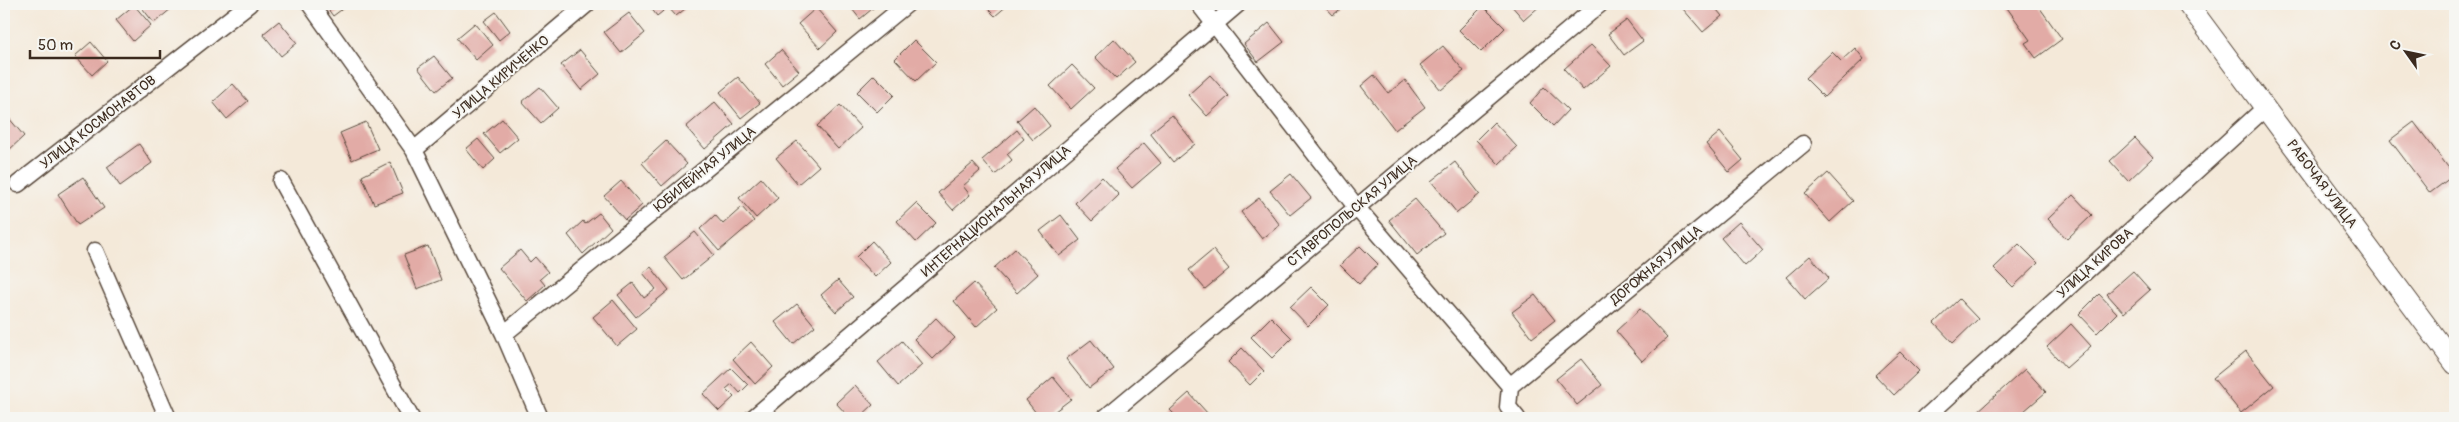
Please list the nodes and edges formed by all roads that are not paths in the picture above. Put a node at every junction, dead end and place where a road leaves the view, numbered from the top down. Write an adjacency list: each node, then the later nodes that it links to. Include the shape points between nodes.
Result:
1 (249, 4): 14 (street, УЛИЦА КОСМОНАВТОВ)
2 (310, 4): 12 (street)
3 (587, 4): 12 (street, УЛИЦА КИРИЧЕНКО)
4 (907, 4): 17 (street, ЮБИЛЕЙНАЯ УЛИЦА)
5 (1200, 4): 9 (street)
6 (1238, 4): 9 (street, ИНТЕРНАЦИОНАЛЬНАЯ УЛИЦА)
7 (1600, 4): 15 (street, СТАВРОПОЛЬСКАЯ УЛИЦА)
8 (2188, 4): 10 (street, РАБОЧАЯ УЛИЦА)
9 (1215, 23): 15 (street); 23 (street, ИНТЕРНАЦИОНАЛЬНАЯ УЛИЦА)
10 (2265, 108): 18 (street, РАБОЧАЯ УЛИЦА); 26 (street, УЛИЦА КИРОВА)
11 (1803, 144): 19 (street, ДОРОЖНАЯ УЛИЦА)
12 (414, 150): 17 (street)
13 (281, 181): 21 (street)
14 (18, 184)
15 (1357, 208): 19 (street); 24 (street, СТАВРОПОЛЬСКАЯ УЛИЦА)
16 (95, 251): 20 (street)
17 (504, 334): 22 (street)
18 (2455, 364)
19 (1510, 386): 25 (street, via 1508,407)
20 (168, 418)
21 (411, 418)
22 (540, 418)
23 (753, 418)
24 (1105, 418)
25 (1517, 418)
26 (1925, 418)

